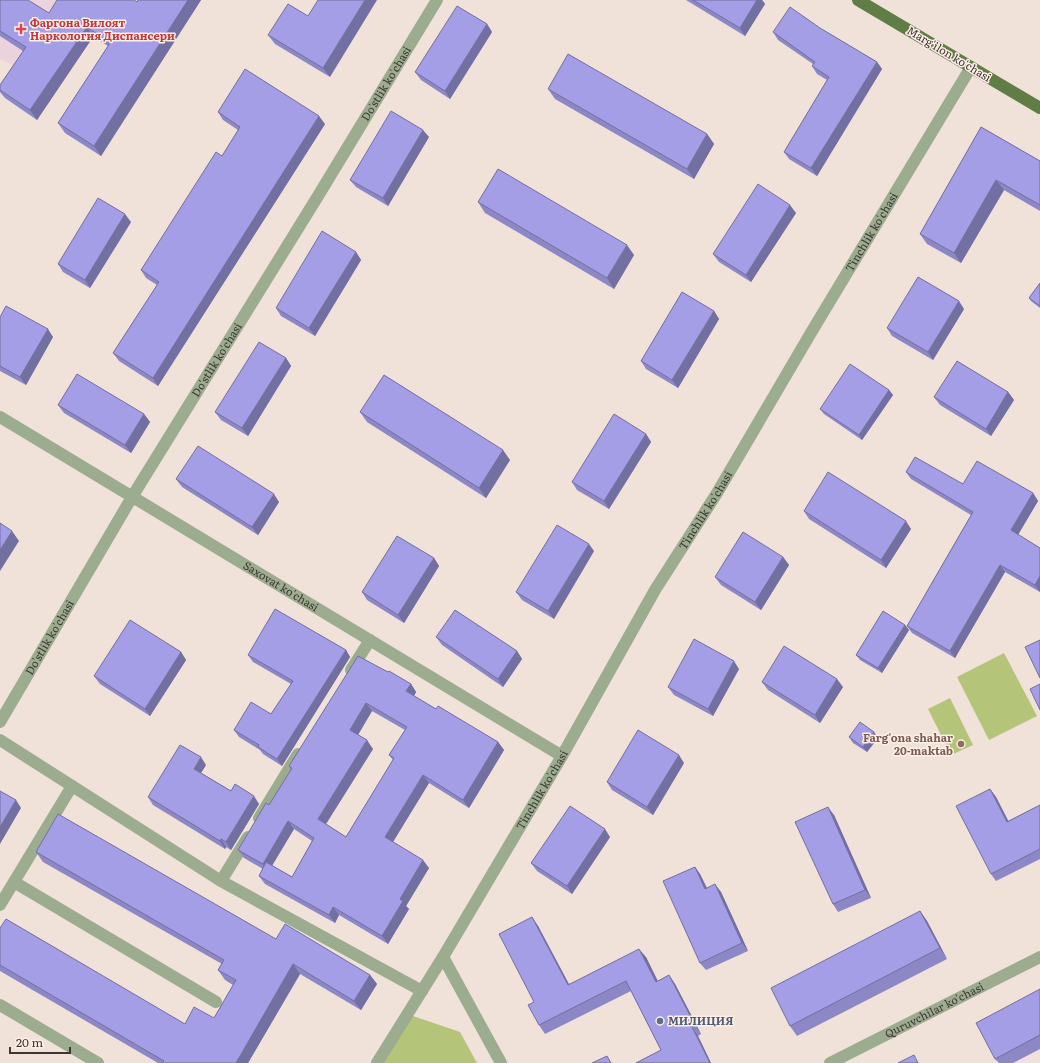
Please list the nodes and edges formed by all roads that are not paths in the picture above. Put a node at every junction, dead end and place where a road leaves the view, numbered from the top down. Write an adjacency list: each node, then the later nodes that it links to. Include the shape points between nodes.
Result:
1 (436, 0): 6 (street, Do'stlik ko'chasi)
2 (858, 0): 3 (main road, Marg'ilon ko'chasi)
3 (971, 67): 4 (main road, Marg'ilon ko'chasi); 12 (street, Tinchlik ko'chasi, via 717,494 655,590)
4 (1040, 108)
5 (0, 417): 6 (street, Saxovat ko'chasi)
6 (132, 497): 7 (street, Saxovat ko'chasi); 9 (street, Do'stlik ko'chasi)
7 (370, 640): 8 (street); 12 (street, Saxovat ko'chasi)
8 (344, 681)
9 (0, 722)
10 (0, 740): 13 (street)
11 (306, 741): 14 (street)
12 (562, 756): 17 (street, Tinchlik ko'chasi)
13 (72, 786): 14 (street); 15 (street)
14 (221, 881): 19 (street)
15 (14, 882): 16 (street); 20 (street)
16 (0, 905)
17 (443, 957): 19 (street, Tinchlik ko'chasi); 24 (street)
18 (1040, 957): 25 (street, Quruvchilar ko'chasi)
19 (422, 991): 23 (street, Tinchlik ko'chasi)
20 (216, 1002)
21 (0, 1005): 22 (street)
22 (98, 1063)
23 (377, 1063)
24 (501, 1063)
25 (830, 1063)

